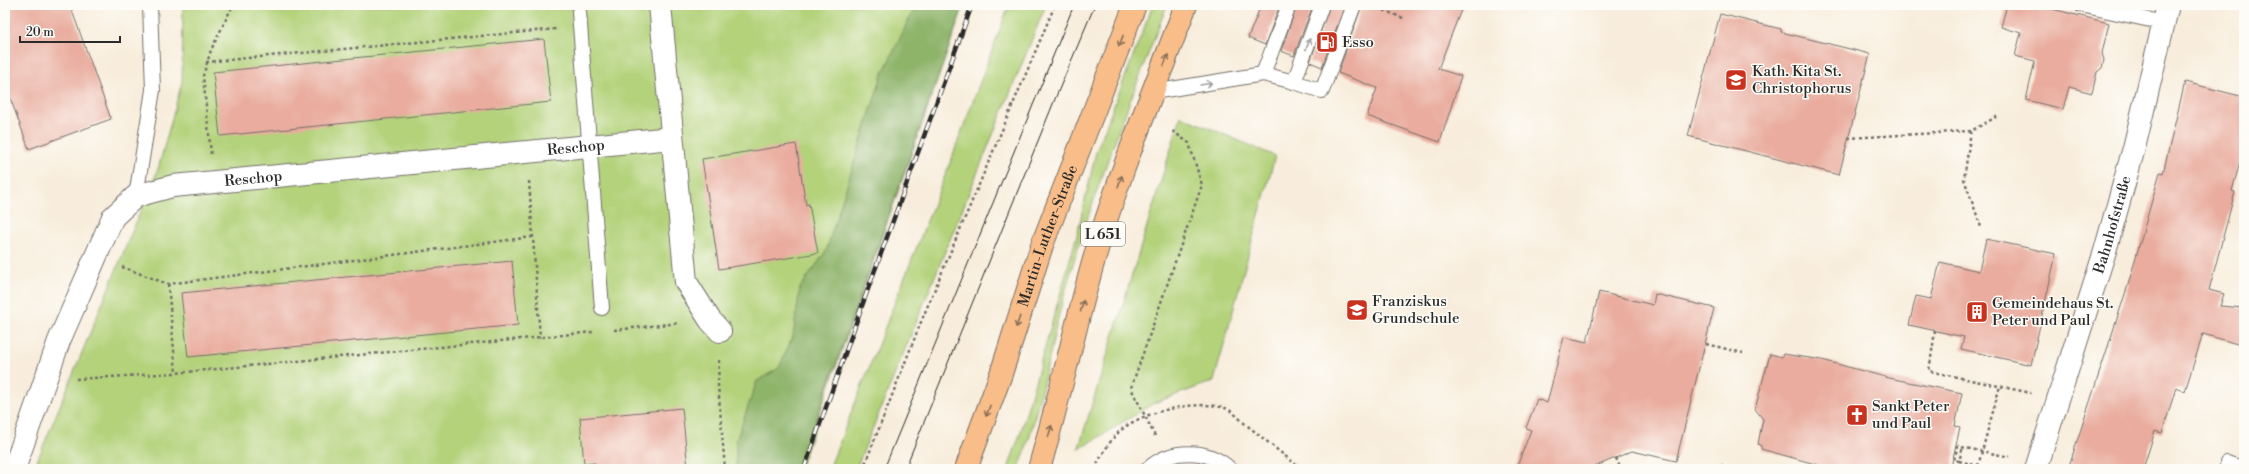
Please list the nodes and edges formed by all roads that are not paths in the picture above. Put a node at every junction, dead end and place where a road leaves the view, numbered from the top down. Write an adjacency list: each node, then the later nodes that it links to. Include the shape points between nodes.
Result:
1 (150, 5): 16 (lane, via 153,90)
2 (660, 5): 14 (street)
3 (1135, 5): 23 (main road, Martin-Luther-Straße, one-way to 23, via 1042,245 1001,374)
4 (1186, 5): 13 (main road, L 651, one-way to 4)
5 (1289, 5): 11 (lane)
6 (1322, 5): 12 (lane, one-way to 6)
7 (1354, 5): 12 (lane, via 1322,91)
8 (2082, 5): 10 (lane, Bahnhofstraße)
9 (579, 12): 15 (lane)
10 (2166, 14): 20 (street, Bahnhofstraße, via 2134,148)
11 (1263, 74): 12 (lane); 13 (lane, one-way to 11)
12 (1294, 82)
13 (1154, 92): 24 (main road, L 651, one-way to 13, via 1091,269 1120,180)
14 (672, 138): 15 (street, Reschop); 18 (street, via 686,282)
15 (588, 147): 16 (street, Reschop, via 173,186); 17 (lane)
16 (136, 196): 22 (street, Reschop, via 113,217 44,380)
17 (602, 308)
18 (715, 325)
19 (2227, 463): 21 (lane)
20 (2036, 466)
21 (2244, 468)
22 (14, 469)
23 (966, 469)
24 (1039, 469)
25 (1148, 469): 26 (lane, via 1165,458 1186,453 1208,456)
26 (1230, 469)

